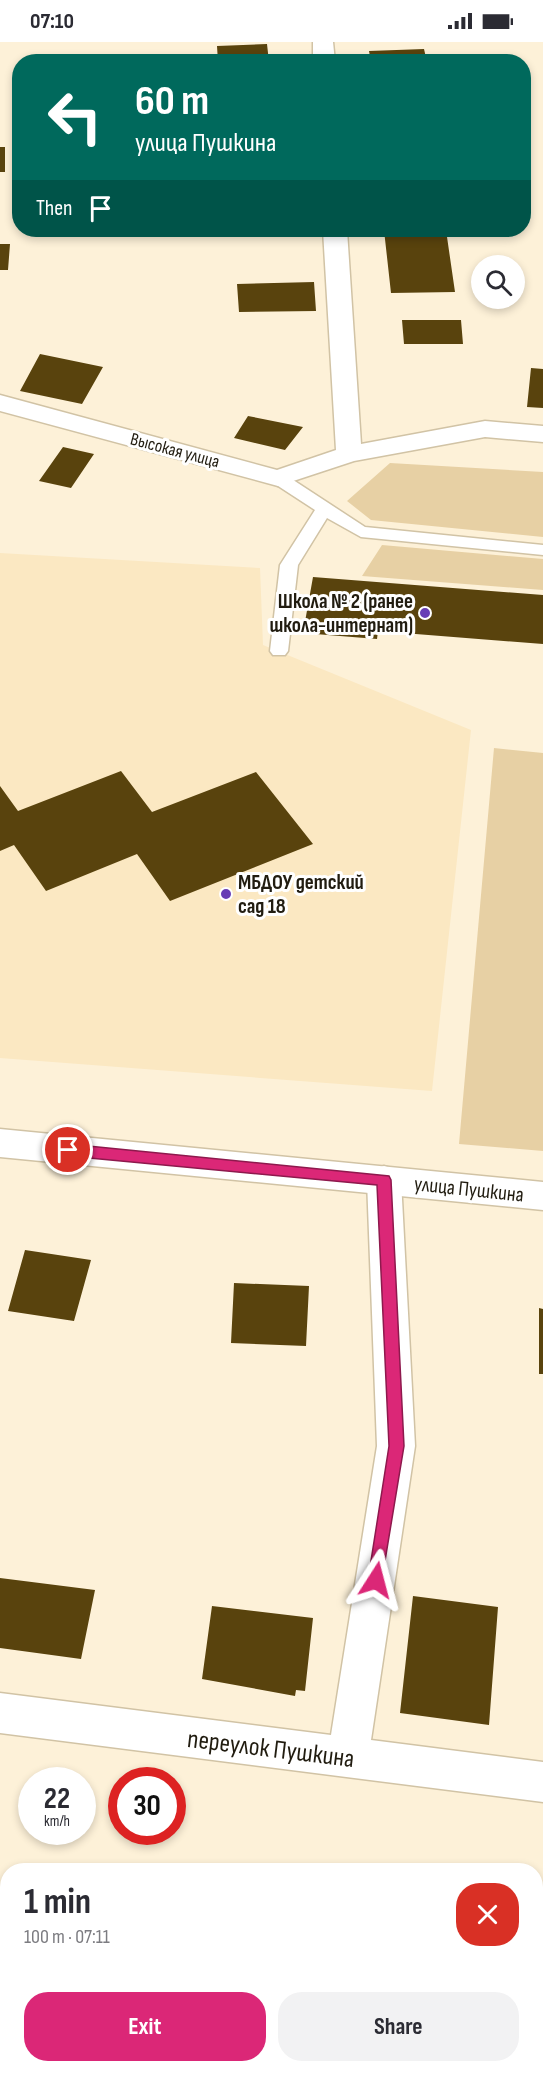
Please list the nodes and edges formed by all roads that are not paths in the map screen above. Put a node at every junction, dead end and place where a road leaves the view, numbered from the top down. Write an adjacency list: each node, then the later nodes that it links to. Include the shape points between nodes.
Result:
1 (335, 237): 4 (street)
2 (0, 403): 5 (street, Высокая улица)
3 (543, 434): 4 (street, via 485,429)
4 (349, 454): 5 (street)
5 (278, 478): 6 (lane)
6 (325, 508): 7 (lane, via 361,532); 8 (lane, via 289,565)
7 (543, 550)
8 (279, 651)
9 (0, 1143): 10 (street, улица Пушкина)
10 (384, 1180): 11 (street, улица Пушкина); 13 (street, via 396,1446)
11 (543, 1196)
12 (0, 1713): 13 (street, переулок Пушкина)
13 (348, 1758): 14 (street, переулок Пушкина)
14 (543, 1782)

